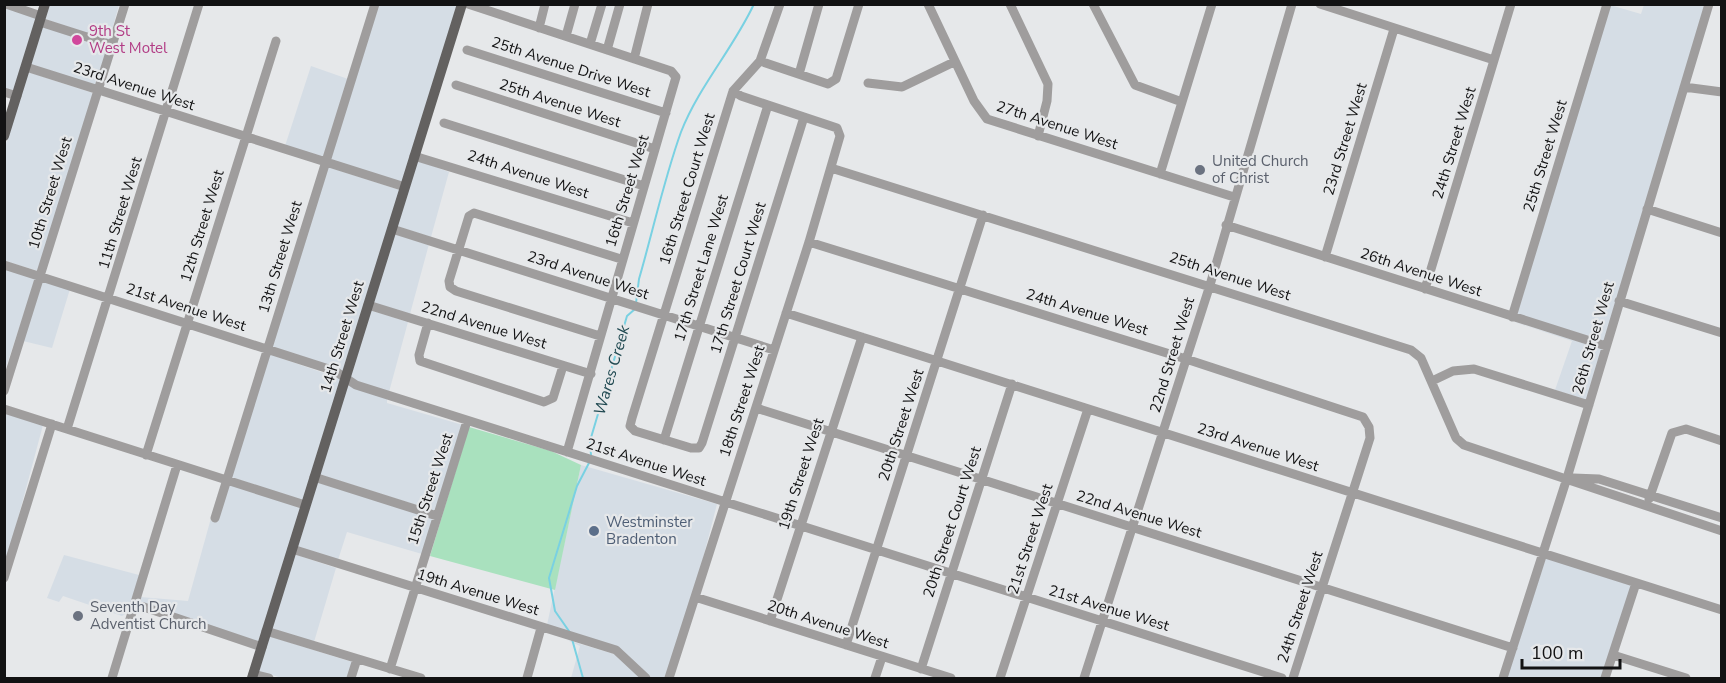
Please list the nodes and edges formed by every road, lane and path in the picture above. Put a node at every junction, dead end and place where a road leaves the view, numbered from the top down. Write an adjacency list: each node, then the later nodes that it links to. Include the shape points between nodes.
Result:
1 (6, 4): 25 (street)
2 (45, 4): 25 (main road)
3 (125, 4): 31 (street, 10th Street West)
4 (200, 4): 50 (street, 11th Street West)
5 (375, 4): 59 (street, 13th Street West)
6 (462, 4): 58 (main road, 14th Street West)
7 (468, 4): 26 (street)
8 (545, 4): 26 (street)
9 (575, 4): 28 (street)
10 (602, 4): 30 (street)
11 (620, 4): 33 (street)
12 (648, 4): 34 (street)
13 (780, 4): 36 (street)
14 (819, 4): 39 (street)
15 (859, 4): 39 (street, via 836,79 828,84)
16 (928, 4): 37 (street)
17 (1010, 4): 55 (street, via 1048,84)
18 (1093, 4): 48 (street, via 1135,85)
19 (1212, 4): 48 (street)
20 (1292, 4): 64 (street, 22nd Street West)
21 (1320, 4): 27 (street)
22 (1510, 4): 35 (street, 24th Street West)
23 (1607, 4): 86 (street, 25th Street West)
24 (1709, 4): 42 (street, 26th Street West)
25 (41, 19): 31 (street); 38 (main road)
26 (539, 28): 28 (street)
27 (1394, 28): 35 (street); 73 (street, 23rd Street West)
28 (566, 36): 30 (street)
29 (276, 41): 56 (street, 12th Street West)
30 (590, 44): 33 (street)
31 (112, 45): 43 (street, 10th Street West)
32 (467, 50): 51 (street, 25th Avenue Drive West)
33 (607, 50): 34 (street)
34 (634, 59): 51 (street, 16th Street West, via 676,76)
35 (1494, 60): 79 (street, 24th Street West)
36 (760, 61): 39 (street); 44 (street)
37 (954, 62): 40 (street, via 902,87); 55 (street, 27th Avenue West, via 987,119)
38 (26, 67): 43 (street, 23rd Avenue West); 47 (main road)
39 (799, 74)
40 (868, 83)
41 (456, 85): 57 (street, 25th Avenue West)
42 (1684, 87): 46 (street); 65 (street, 26th Street West)
43 (98, 90): 50 (street, 23rd Avenue West); 76 (street, 10th Street West)
44 (733, 91): 49 (street); 85 (street, 16th Street Court West)
45 (4, 92): 47 (street)
46 (1722, 92)
47 (17, 96): 54 (main road)
48 (1182, 102): 61 (street)
49 (768, 105): 52 (street); 89 (street, 17th Street Lane West)
50 (167, 112): 56 (street, 23rd Avenue West); 80 (street, 11th Street West)
51 (666, 113): 57 (street, 16th Street West)
52 (804, 117): 60 (street, 18th Street West, via 839,131); 93 (street, 17th Street Court West)
53 (444, 123): 62 (street)
54 (4, 135)
55 (1038, 136): 61 (street, 27th Avenue West)
56 (246, 137): 59 (street, 23rd Avenue West); 87 (street, 12th Street West)
57 (655, 149): 62 (street, 16th Street West)
58 (414, 156): 63 (main road, 14th Street West); 67 (street, 24th Avenue West)
59 (326, 162): 63 (street, 23rd Avenue West); 95 (street, 13th Street West)
60 (831, 168): 66 (street, 25th Avenue West); 71 (street, 18th Street West)
61 (1160, 174): 64 (street, 27th Avenue West)
62 (644, 186): 67 (street, 16th Street West)
63 (405, 187): 69 (main road, 14th Street West)
64 (1234, 197): 68 (street, 22nd Street West)
65 (1647, 209): 70 (street); 82 (street, 26th Street West)
66 (983, 215): 77 (street, 25th Avenue West); 78 (street, 20th Street West)
67 (633, 223): 74 (street, 16th Street West)
68 (1226, 225): 73 (street, 26th Avenue West); 77 (street, 22nd Street West)
69 (392, 229): 72 (street, 23rd Avenue West); 83 (main road, 14th Street West)
70 (1722, 233)
71 (809, 242): 78 (street, 24th Avenue West); 84 (street, 18th Street West)
72 (458, 249): 74 (street, via 471,214 478,214); 81 (street, 23rd Avenue West); 91 (street, via 450,287)
73 (1325, 257): 79 (street, 26th Avenue West)
74 (621, 259): 81 (street, 16th Street West)
75 (4, 265): 76 (street, 21st Avenue West)
76 (40, 276): 80 (street, 21st Avenue West); 104 (street, 10th Street West)
77 (1210, 285): 97 (street, 22nd Street West); 102 (street, 25th Avenue West, via 1411,350 1421,358)
78 (960, 288): 97 (street, 24th Avenue West); 98 (street, 20th Street West)
79 (1425, 289): 86 (street, 26th Avenue West)
80 (109, 298): 87 (street, 21st Avenue West); 112 (street, 11th Street West)
81 (610, 298): 85 (street, 23rd Avenue West); 91 (street, 16th Street West)
82 (1620, 301): 90 (street); 94 (street, 26th Street West)
83 (368, 305): 88 (street, 22nd Avenue West); 101 (main road, 14th Street West)
84 (786, 313): 92 (street, 23rd Avenue West); 96 (street, 18th Street West)
85 (664, 315): 89 (street, 23rd Avenue West); 115 (street, 16th Street Court West, via 630,426)
86 (1512, 317): 94 (street, 26th Avenue West)
87 (188, 323): 95 (street, 21st Avenue West); 118 (street, 12th Street West)
88 (428, 324): 99 (street, 22nd Avenue West); 99 (street, via 420,361 544,402 551,400)
89 (699, 326): 93 (street, 23rd Avenue West); 115 (street, 17th Street Lane West)
90 (1722, 333)
91 (600, 336): 100 (street, 16th Street West)
92 (862, 337): 98 (street, 23rd Avenue West); 113 (street, 19th Street West)
93 (735, 338): 96 (street, 23rd Avenue West); 115 (street, 17th Street Court West, via 699,448)
94 (1606, 346): 105 (street, 26th Street West)
95 (267, 349): 101 (street, 21st Avenue West); 123 (street, 13th Street West)
96 (774, 350): 106 (street, 18th Street West)
97 (1186, 358): 109 (street, 24th Avenue West); 114 (street, 22nd Street West)
98 (937, 361): 103 (street, 23rd Avenue West); 119 (street, 20th Street West)
99 (563, 366): 100 (street, 22nd Avenue West)
100 (591, 374): 117 (street, 16th Street West)
101 (345, 377): 110 (street, 21st Avenue West, via 356,386); 121 (main road, 14th Street West)
102 (1432, 381): 105 (street, via 1454,371 1474,369); 122 (street, 25th Avenue West, via 1456,438 1464,445)
103 (1012, 384): 108 (street, 23rd Avenue West); 124 (street, 20th Street Court West)
104 (4, 391)
105 (1589, 405): 122 (street, 26th Street West)
106 (756, 408): 113 (street, 22nd Avenue West); 127 (street, 18th Street West)
107 (4, 409): 111 (street)
108 (1088, 409): 114 (street, 23rd Avenue West); 128 (street, 21st Street West)
109 (1355, 412): 125 (street, 24th Street West, via 1367,422 1370,433)
110 (467, 421): 117 (street, 21st Avenue West); 131 (street, 15th Street West)
111 (52, 424): 112 (street); 141 (street)
112 (67, 429): 118 (street)
113 (831, 432): 119 (street, 22nd Avenue West); 134 (street, 19th Street West)
114 (1164, 433): 125 (street, 23rd Avenue West); 135 (street, 22nd Street West)
115 (664, 440)
116 (1722, 441): 126 (street, via 1686,429 1672,433)
117 (567, 452): 127 (street, 21st Avenue West)
118 (146, 455): 120 (street)
119 (907, 457): 124 (street, 22nd Avenue West); 138 (street, 20th Street West)
120 (177, 465): 123 (street); 147 (street)
121 (314, 477): 129 (main road, 14th Street West); 131 (street)
122 (1567, 478): 126 (street, via 1599,479); 130 (street); 139 (street, 26th Street West)
123 (227, 480): 129 (street); 132 (street, 13th Street West)
124 (982, 480): 128 (street, 22nd Avenue West); 140 (street, 20th Street Court West)
125 (1353, 493): 139 (street, 23rd Avenue West); 143 (street, 24th Street West)
126 (1650, 495): 130 (street); 133 (street)
127 (725, 503): 134 (street, 21st Avenue West); 145 (street, 18th Street West)
128 (1057, 504): 135 (street, 22nd Avenue West); 146 (street, 21st Street West)
129 (305, 505): 137 (main road, 14th Street West)
130 (1646, 507): 136 (street)
131 (438, 516): 144 (street, 15th Street West)
132 (215, 518)
133 (1722, 518)
134 (801, 527): 138 (street, 21st Avenue West); 149 (street, 19th Street West)
135 (1133, 527): 143 (street, 22nd Avenue West); 150 (street, 22nd Street West)
136 (1722, 531)
137 (292, 549): 144 (street, 19th Avenue West); 152 (main road, 14th Street West)
138 (876, 550): 140 (street, 21st Avenue West); 153 (street, 20th Street West)
139 (1544, 553): 142 (street, 23rd Avenue West); 155 (street, 26th Street West)
140 (952, 573): 146 (street, 21st Avenue West); 160 (street, 20th Street Court West)
141 (4, 578)
142 (1636, 583): 148 (street, 23rd Avenue West); 156 (street)
143 (1322, 587): 155 (street, 22nd Avenue West); 174 (street, 24th Street West)
144 (414, 588): 151 (street, 19th Avenue West); 159 (street, 15th Street West)
145 (695, 597): 149 (street, 20th Avenue West); 168 (street, 18th Street West)
146 (1027, 598): 150 (street, 21st Avenue West); 171 (street, 21st Street West)
147 (135, 604): 154 (street); 162 (street)
148 (1722, 610)
149 (770, 621): 153 (street, 20th Avenue West)
150 (1103, 621): 172 (street, 22nd Street West); 173 (street, 21st Avenue West)
151 (541, 628): 166 (street); 167 (street, 19th Avenue West, via 616,650)
152 (266, 631): 154 (main road, 14th Street West); 158 (street)
153 (846, 645): 157 (street, 20th Avenue West)
154 (262, 647): 161 (main road, 14th Street West)
155 (1513, 648): 175 (street, 26th Street West)
156 (1613, 655): 176 (street); 177 (street)
157 (882, 657): 160 (street, 20th Avenue West); 169 (street)
158 (357, 659): 159 (street); 164 (street)
159 (390, 669): 165 (street)
160 (921, 669): 170 (street, 20th Avenue West)
161 (252, 676): 163 (street)
162 (112, 678)
163 (269, 678)
164 (351, 678)
165 (421, 678)
166 (527, 678)
167 (646, 678)
168 (669, 678)
169 (875, 678)
170 (951, 678)
171 (1000, 678)
172 (1084, 678)
173 (1282, 678)
174 (1293, 678)
175 (1503, 678)
176 (1605, 678)
177 (1686, 678)

